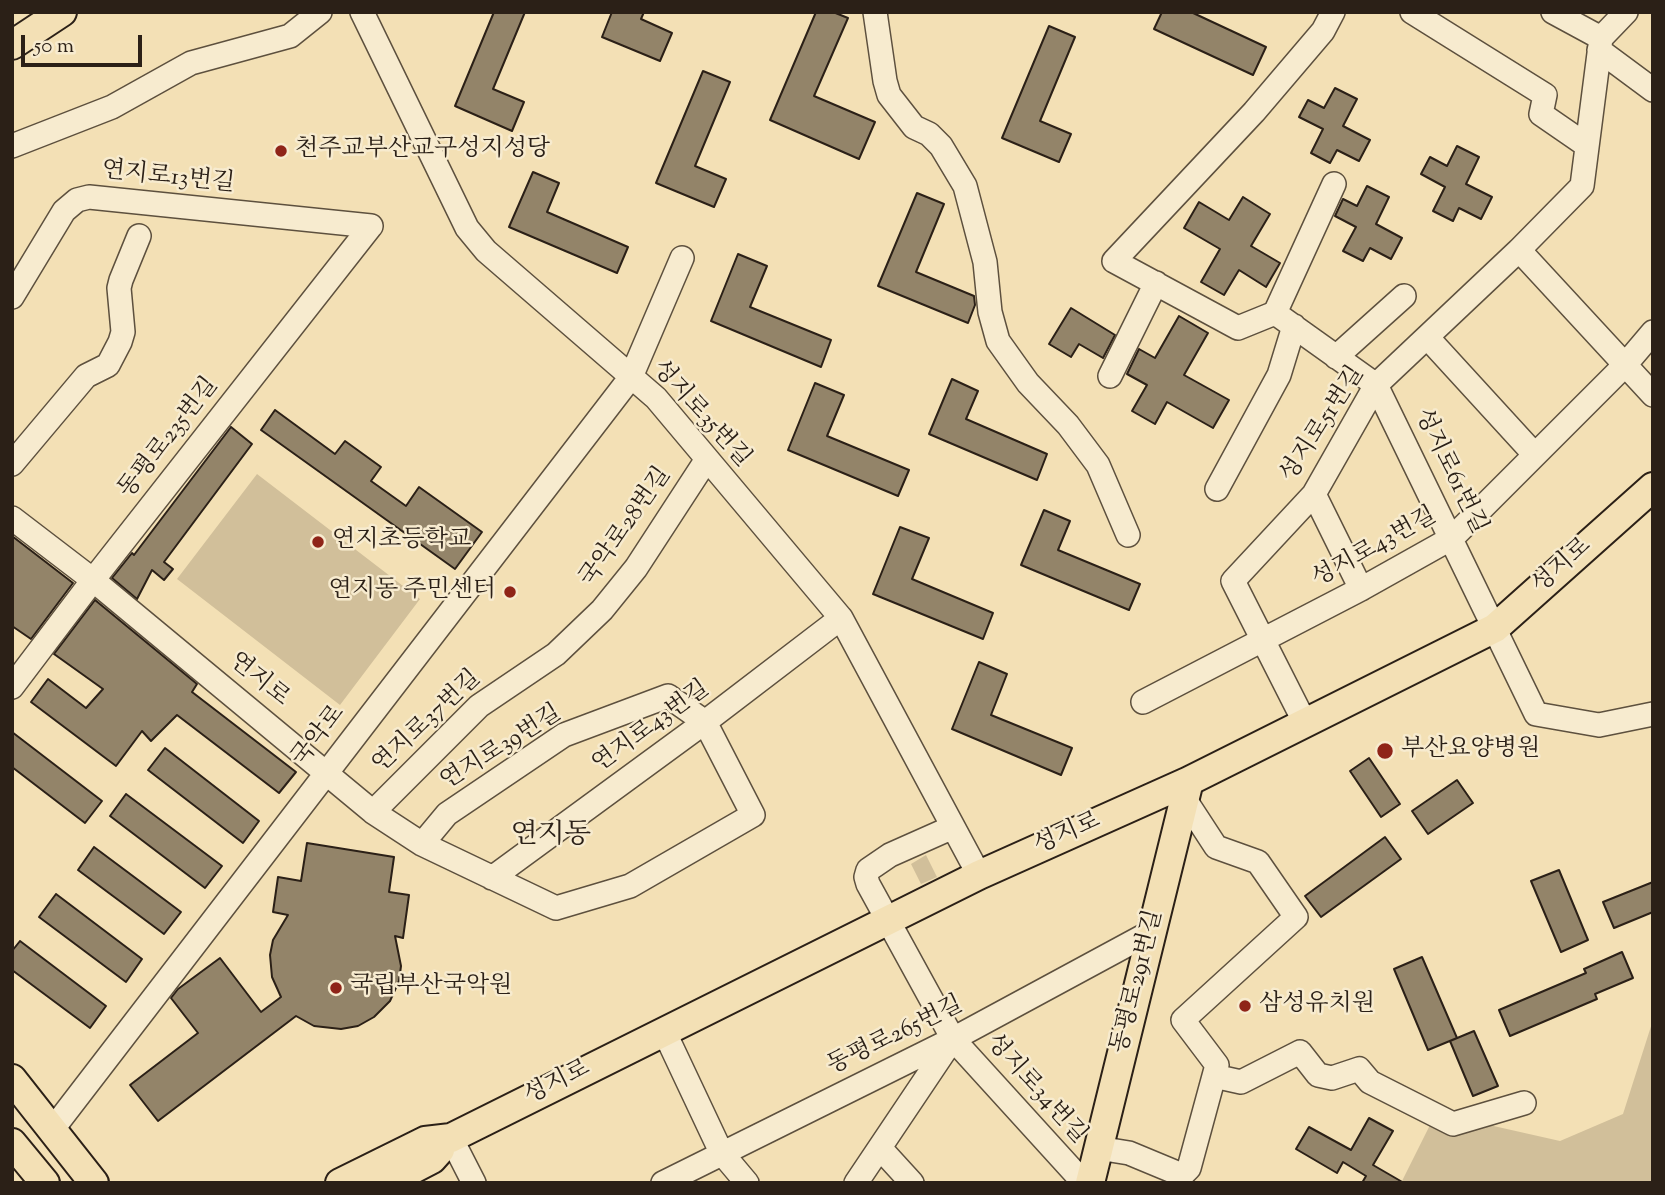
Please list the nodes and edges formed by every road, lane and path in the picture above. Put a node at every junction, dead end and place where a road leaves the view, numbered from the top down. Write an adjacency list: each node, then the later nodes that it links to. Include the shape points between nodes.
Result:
1 (62, 12): 10 (main road)
2 (320, 12): 13 (street, via 290,36 191,63 112,107)
3 (362, 12): 28 (street, 성지로35번길, via 467,228 486,251)
4 (875, 12): 38 (street, via 889,95 914,127 942,146 965,186 985,262 998,341 1098,465)
5 (1333, 12): 19 (street, via 1323,31 1254,112 1114,261)
6 (1412, 12): 12 (street, via 1545,95 1541,114)
7 (1553, 12): 9 (street)
8 (1626, 12): 9 (street)
9 (1600, 44): 11 (street); 12 (street, 성지로51번길)
10 (12, 45)
11 (1651, 86)
12 (1586, 145): 17 (street, 성지로51번길, via 1582,186)
13 (12, 146)
14 (1334, 184): 22 (street)
15 (371, 226): 21 (street, 연지로13번길, via 89,197 64,211); 40 (street, 동평로235번길)
16 (139, 236): 33 (street, via 121,279 123,332 108,365 86,376)
17 (1518, 250): 24 (street, 성지로51번길); 26 (street)
18 (682, 258): 28 (street, 국악로)
19 (1156, 283): 22 (street, via 1238,328); 27 (street)
20 (1404, 296): 25 (street)
21 (12, 297)
22 (1284, 320): 25 (street, 성지로61번길); 35 (street, via 1279,375)
23 (1653, 332): 26 (street, 성지로43번길)
24 (1427, 337): 29 (street, 성지로51번길); 31 (street)
25 (1336, 356): 29 (street, 성지로61번길)
26 (1625, 365): 30 (street); 31 (street, 성지로43번길)
27 (1110, 376)
28 (631, 377): 32 (street, 성지로35번길, via 656,398); 51 (street, 국악로)
29 (1376, 385): 36 (street, 성지로51번길); 39 (street, 성지로61번길)
30 (1653, 395)
31 (1535, 455): 39 (street, 성지로43번길)
32 (707, 459): 42 (street, 성지로35번길); 45 (street, 국악로28번길, via 636,568 602,610)
33 (12, 464)
34 (1653, 487): 43 (main road, 성지로)
35 (1217, 489)
36 (1314, 494): 41 (street); 44 (street, 성지로51번길, via 1233,581)
37 (12, 518): 40 (street, 연지로)
38 (1128, 534)
39 (1452, 538): 41 (street, 성지로43번길); 43 (street, 성지로61번길)
40 (93, 580): 46 (street, 동평로235번길); 51 (street, 연지로)
41 (1362, 589): 44 (street, 성지로43번길)
42 (841, 618): 49 (street, 연지로43번길); 54 (street, 성지로35번길)
43 (1495, 628): 48 (street, 성지로61번길, via 1536,714 1599,725); 50 (main road, 성지로)
44 (1263, 639): 47 (street, 성지로43번길); 50 (street, 성지로51번길)
45 (556, 654): 53 (street, 연지로37번길, via 479,706)
46 (12, 687)
47 (1143, 702)
48 (1653, 714)
49 (705, 722): 55 (street, 연지로39번길, via 667,696 564,735 447,814); 57 (street, 연지로43번길); 58 (street, 연지로39번길, via 753,815 629,886)
50 (1305, 723): 52 (main road, 성지로)
51 (327, 772): 53 (street, 연지로); 67 (street, 국악로)
52 (1186, 790): 56 (main road, 성지로); 60 (main road, 동평로291번길); 63 (street, via 1216,847 1258,862 1296,917 1183,1020 1217,1065)
53 (373, 812): 55 (street, 연지로)
54 (953, 827): 56 (street, 성지로35번길); 59 (street, 성지로34번길, via 868,870 868,884)
55 (422, 844): 57 (street, 연지로)
56 (979, 875): 59 (main road, 성지로)
57 (492, 878): 58 (street, 연지로)
58 (556, 908)
59 (889, 920): 61 (main road, 성지로); 62 (street, 성지로34번길)
60 (1151, 932): 62 (street, 동평로265번길); 72 (main road, 동평로291번길)
61 (664, 1031): 69 (main road, 성지로); 73 (street)
62 (953, 1039): 71 (street); 73 (street, 동평로265번길); 83 (street, 성지로34번길)
63 (1214, 1076): 66 (street, via 1241,1082 1300,1052 1318,1075 1332,1078 1359,1069 1370,1082 1453,1124); 72 (street, via 1189,1168 1182,1175 1129,1153)
64 (12, 1079): 67 (main road)
65 (12, 1092): 67 (main road)
66 (1524, 1102)
67 (52, 1130): 75 (main road)
68 (12, 1137): 74 (main road)
69 (451, 1138): 76 (main road, 성지로, via 425,1141); 77 (main road, 성지로, via 432,1159); 78 (street)
70 (12, 1143): 74 (main road)
71 (880, 1148): 81 (street); 82 (street)
72 (1098, 1148): 84 (main road, 동평로291번길)
73 (722, 1152): 79 (street, 동평로265번길); 80 (street)
74 (41, 1177)
75 (94, 1183)
76 (340, 1183)
77 (386, 1183)
78 (474, 1183)
79 (663, 1183)
80 (747, 1183)
81 (856, 1183)
82 (912, 1183)
83 (1084, 1183)
84 (1090, 1183)

